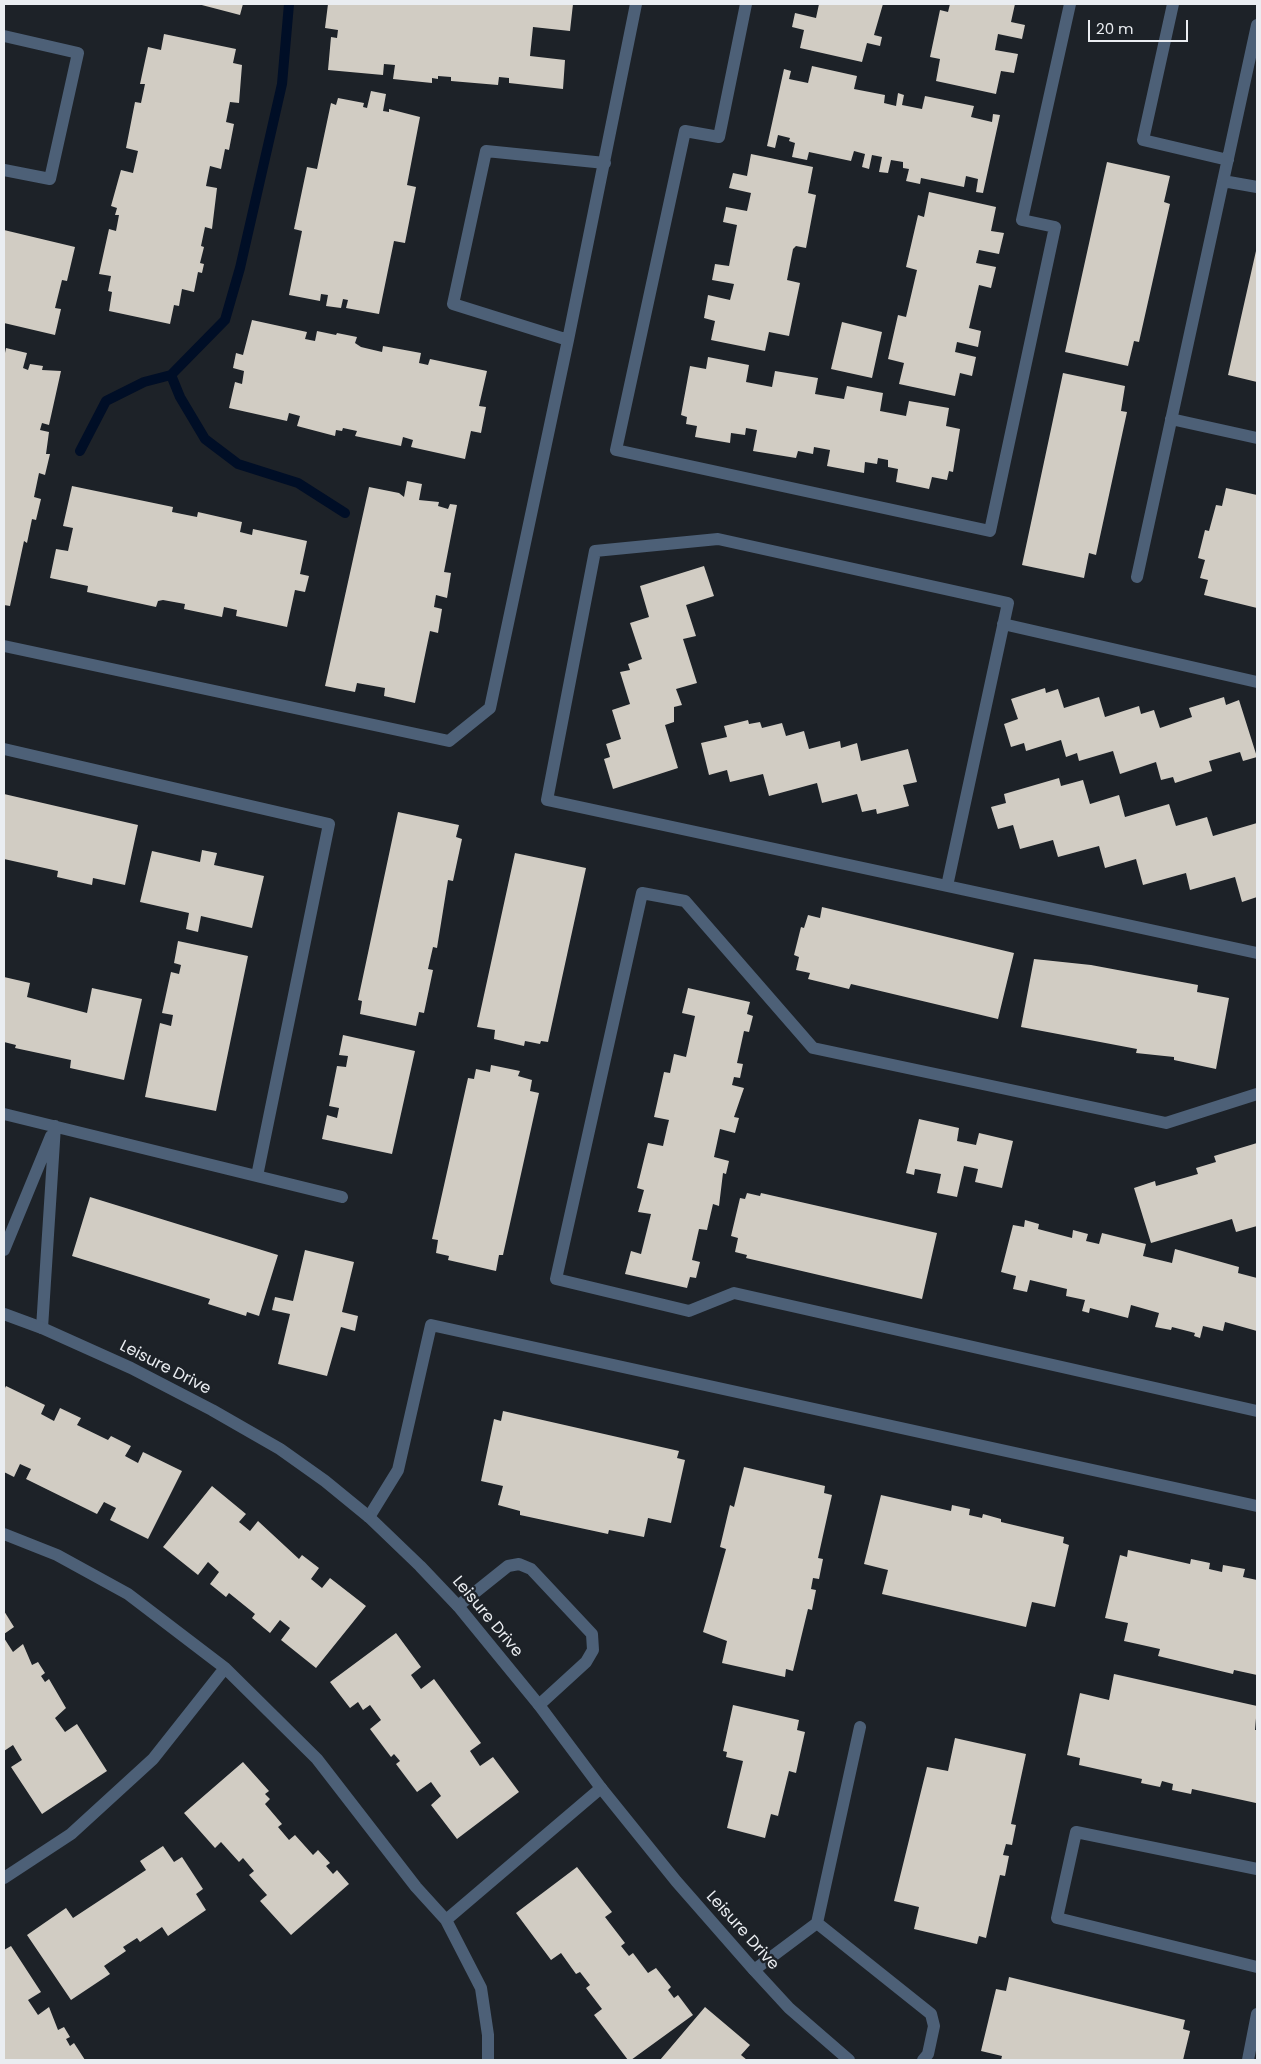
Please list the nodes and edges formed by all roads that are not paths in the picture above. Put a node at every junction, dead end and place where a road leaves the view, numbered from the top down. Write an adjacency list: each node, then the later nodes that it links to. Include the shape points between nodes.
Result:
1 (636, 4): 8 (street)
2 (746, 4): 3 (street, via 719,136 685,131 616,450 990,531 1055,227 1022,220)
3 (1070, 4)
4 (1173, 4): 7 (street, via 1142,140)
5 (1257, 25): 7 (street)
6 (4, 36): 9 (street, via 78,53 50,179)
7 (1228, 160): 10 (street)
8 (605, 163): 12 (street); 12 (street, via 486,151 453,304)
9 (4, 170)
10 (1223, 181): 11 (street); 13 (street)
11 (1257, 187)
12 (568, 340): 17 (street, via 490,708 450,742)
13 (1171, 420): 14 (street); 15 (street)
14 (1257, 438)
15 (1136, 577)
16 (1003, 624): 18 (street); 20 (street); 20 (street, via 1008,603 718,539 595,551 547,800)
17 (4, 646)
18 (1257, 682)
19 (4, 749): 25 (street, via 329,824)
20 (946, 886): 21 (street)
21 (1257, 953)
22 (1257, 1094): 30 (street, via 1166,1123 813,1048 685,901 642,893 556,1279 689,1311 734,1293)
23 (4, 1114): 24 (street)
24 (55, 1126): 25 (street); 27 (street); 29 (street)
25 (257, 1176): 26 (street)
26 (342, 1197)
27 (4, 1250)
28 (4, 1314): 29 (street, Leisure Drive)
29 (42, 1328): 32 (street, Leisure Drive, via 131,1368 280,1449)
30 (1257, 1411)
31 (1257, 1506): 32 (street, via 431,1325 398,1470)
32 (369, 1517): 34 (street, Leisure Drive)
33 (4, 1534): 35 (street, via 57,1555 128,1594)
34 (458, 1606): 36 (street, Leisure Drive); 36 (street, via 508,1566 519,1564 531,1569 592,1634 593,1650 586,1662)
35 (225, 1668): 40 (street, via 153,1759 71,1834); 41 (street, via 317,1759 416,1887)
36 (539, 1705): 38 (street, Leisure Drive)
37 (860, 1728): 42 (street)
38 (601, 1788): 41 (street); 44 (street, Leisure Drive)
39 (1257, 1869): 43 (street, via 1076,1832 1057,1918)
40 (4, 1878)
41 (446, 1920): 46 (street, via 481,1988)
42 (816, 1923): 44 (street); 48 (street, via 931,2014 934,2026 928,2054)
43 (1257, 1967)
44 (754, 1970): 47 (street, Leisure Drive, via 789,2008)
45 (1257, 2014): 49 (street)
46 (488, 2060)
47 (849, 2060)
48 (923, 2060)
49 (1248, 2060)

